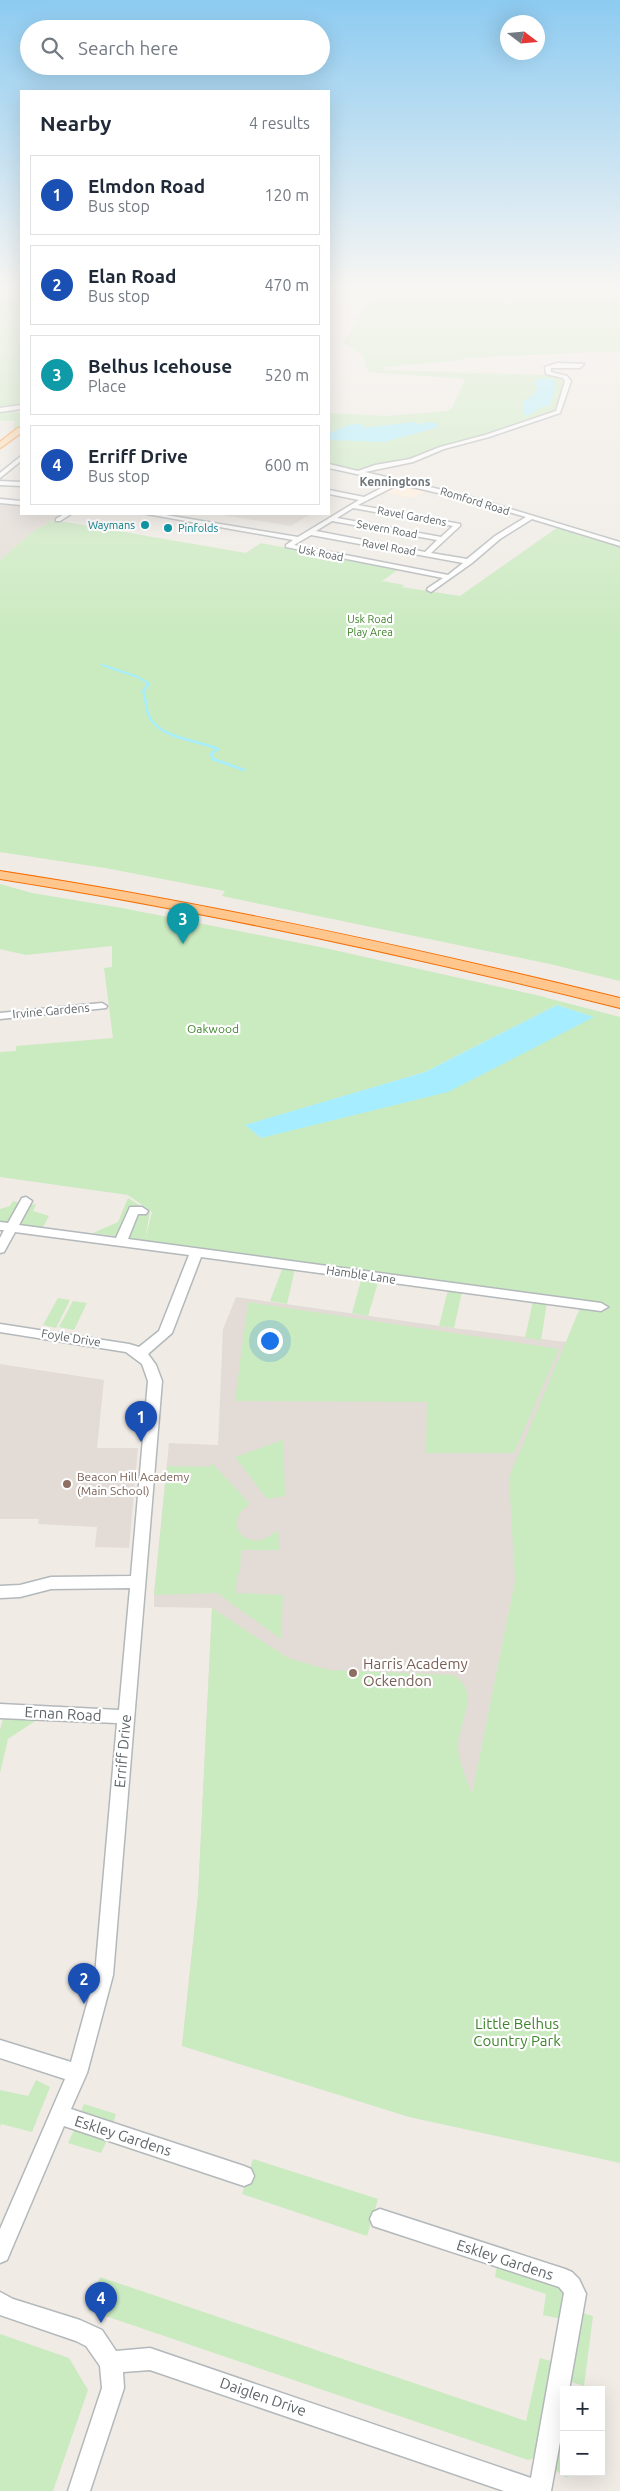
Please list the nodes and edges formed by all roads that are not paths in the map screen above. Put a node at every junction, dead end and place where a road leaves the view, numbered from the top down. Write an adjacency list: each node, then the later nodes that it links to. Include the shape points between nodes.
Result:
1 (560, 405): 12 (street, via 558,412 487,436 442,448 411,461)
2 (20, 407): 4 (street)
3 (0, 410): 4 (street)
4 (7, 410): 5 (street)
5 (20, 411)
6 (20, 431): 7 (main road)
7 (0, 446)
8 (20, 459): 9 (street)
9 (12, 466): 10 (street); 13 (street)
10 (20, 466)
11 (330, 466): 12 (street, Romford Road)
12 (358, 473): 14 (street, Romford Road)
13 (0, 476)
14 (398, 482): 18 (street, Usk Road); 26 (street, Romford Road, via 473,499)
15 (0, 483): 16 (street)
16 (20, 484)
17 (330, 492): 18 (street)
18 (364, 499): 21 (street, Usk Road)
19 (0, 501): 20 (street)
20 (20, 503)
21 (352, 506): 25 (street, Ravel Gardens); 27 (street, Usk Road)
22 (430, 513): 25 (street)
23 (66, 515): 28 (street)
24 (156, 515): 30 (street)
25 (422, 518): 31 (street, Ravel Gardens, via 458,525)
26 (530, 518): 32 (street, Romford Road); 34 (street, via 500,534)
27 (330, 519): 29 (street, Usk Road); 31 (street, Severn Road)
28 (58, 520)
29 (308, 532): 30 (street, Usk Road); 33 (street, Ravel Road)
30 (298, 538): 35 (street, Usk Road, via 288,546)
31 (443, 539): 33 (street, Ravel Gardens)
32 (620, 544)
33 (426, 554): 34 (street, Ravel Road)
34 (470, 562): 35 (street)
35 (449, 577): 36 (street)
36 (431, 590)
37 (0, 866): 39 (highway, via 267,911)
38 (0, 875): 40 (highway, via 274,923)
39 (620, 992)
40 (620, 1003)
41 (102, 1006): 42 (street, Irvine Gardens)
42 (0, 1016)
43 (27, 1201): 45 (street)
44 (134, 1210): 46 (street)
45 (6, 1227): 46 (street, Hamble Lane); 47 (street)
46 (120, 1242): 48 (street, Hamble Lane)
47 (4, 1250)
48 (196, 1253): 49 (street, Hamble Lane); 51 (street, via 166,1332)
49 (601, 1306)
50 (0, 1328): 51 (street, Foyle Drive, via 128,1348)
51 (140, 1353): 52 (street, Erriff Drive, via 152,1367 155,1381)
52 (139, 1582): 53 (street, via 51,1583); 55 (street, Erriff Drive)
53 (0, 1592)
54 (1, 1715): 55 (street, Ernan Road)
55 (126, 1717): 57 (street, Erriff Drive, via 104,1975)
56 (0, 2049): 57 (street)
57 (77, 2073): 58 (street, Erriff Drive)
58 (60, 2115): 59 (street, Eskley Gardens); 61 (street, Erriff Drive)
59 (244, 2176)
60 (380, 2219): 66 (street, Eskley Gardens, via 565,2279 572,2286 575,2294)
61 (0, 2253)
62 (0, 2303): 63 (street, via 94,2338)
63 (111, 2362): 64 (street, via 113,2388); 65 (street, Daiglen Drive, via 150,2359)
64 (79, 2491)
65 (537, 2491)
66 (540, 2491)

